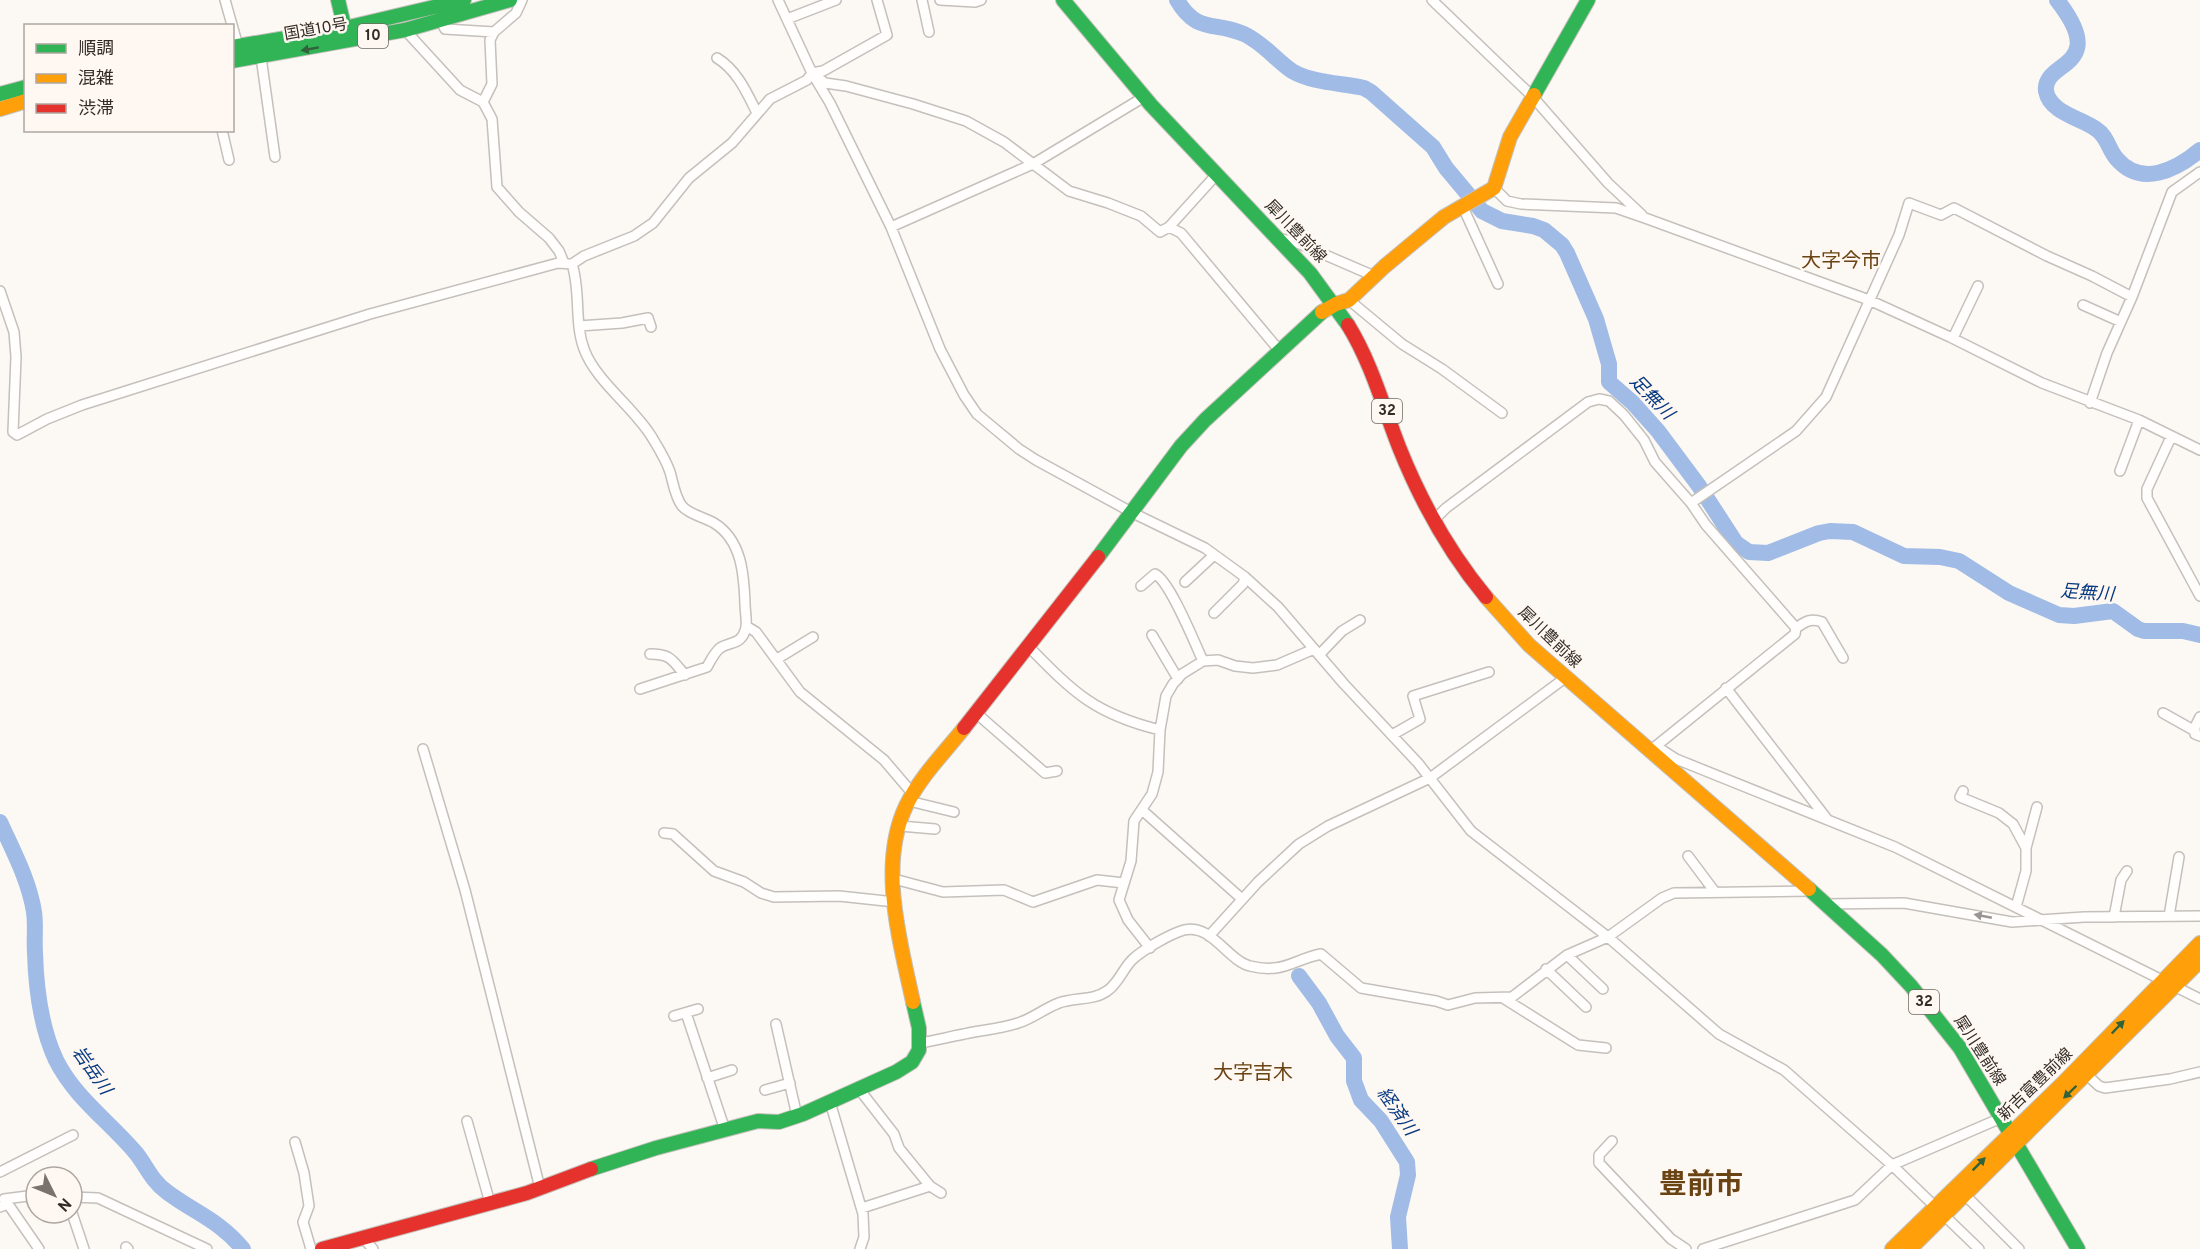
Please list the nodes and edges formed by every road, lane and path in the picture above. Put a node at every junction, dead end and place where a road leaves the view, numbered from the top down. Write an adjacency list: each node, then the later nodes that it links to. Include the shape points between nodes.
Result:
1 (225, 0): 18 (street)
2 (338, 0): 22 (main road)
3 (464, 0): 15 (main road, 国道10号 / 10)
4 (510, 0): 17 (main road, 国道10号 / 10)
5 (522, 0): 20 (street, via 516,13)
6 (778, 0): 16 (street)
7 (836, 0): 16 (street)
8 (878, 0): 27 (street, via 887,35 823,71)
9 (922, 0): 21 (street)
10 (940, 0): 11 (street)
11 (981, 0)
12 (1063, 0): 31 (main road, 犀川豊前線 / 32)
13 (1432, 0): 30 (street)
14 (1588, 0): 30 (main road)
15 (443, 3): 17 (street); 22 (main road, 国道10号 / 10)
16 (787, 19): 27 (street)
17 (441, 21): 19 (main road, 国道10号 / 10); 20 (street, via 445,28)
18 (230, 24)
19 (405, 30): 22 (main road, 国道10号 / 10); 33 (street, via 460,90)
20 (494, 32): 33 (street, via 490,40 492,84)
21 (929, 32)
22 (346, 34): 23 (main road, 国道10号 / 10); 24 (main road, 国道10号 / 10, one-way to 24)
23 (235, 46)
24 (261, 57): 26 (main road, 国道10号 / 10); 37 (street)
25 (717, 58): 35 (street, via 745,88)
26 (234, 61)
27 (812, 73): 35 (street, via 807,80 770,99); 39 (street, via 825,83 966,121); 45 (street)
28 (24, 88): 29 (main road)
29 (0, 94)
30 (1532, 96): 42 (main road, via 1510,137); 44 (street, via 1608,183)
31 (1144, 97): 39 (street); 41 (main road, 犀川豊前線 / 32)
32 (24, 102): 34 (main road)
33 (483, 102): 48 (street, via 492,118 497,187 549,238)
34 (0, 110)
35 (757, 113): 48 (street, via 732,143 689,178 653,224)
36 (222, 132): 38 (street)
37 (275, 158)
38 (229, 160)
39 (1033, 164): 45 (street); 46 (street, via 1069,191 1141,216 1161,232)
40 (2200, 172): 53 (street, via 2172,192)
41 (1216, 174): 46 (street); 47 (main road, 犀川豊前線 / 32)
42 (1494, 188): 43 (main road); 44 (street, via 1507,201 1521,204 1616,208)
43 (1462, 205): 49 (main road); 50 (street)
44 (1645, 218): 54 (street)
45 (891, 227): 69 (street, via 940,349 971,407 1027,454)
46 (1169, 227): 61 (street, via 1181,233)
47 (1280, 239): 49 (street); 55 (main road, 犀川豊前線 / 32)
48 (568, 264): 52 (street, via 558,263 348,321 82,405 17,435 13,432 14,332); 58 (street, via 577,279)
49 (1374, 276): 55 (main road)
50 (1498, 284)
51 (1978, 286): 60 (street)
52 (0, 291)
53 (2132, 297): 54 (street, via 1954,208 1941,215 1909,203); 57 (street)
54 (1869, 300): 60 (street); 68 (street, via 1826,397 1811,416 1796,431)
55 (1342, 302): 61 (main road, via 1323,310); 63 (street); 70 (main road, 犀川豊前線 / 32, via 1412,476)
56 (2083, 305): 57 (street)
57 (2121, 322): 62 (street)
58 (579, 326): 59 (street, via 648,318); 78 (street, via 584,350 593,365 652,437 683,507 714,523 737,550 742,566)
59 (651, 327)
60 (1953, 338): 62 (street)
61 (1279, 350): 69 (main road, via 1181,446)
62 (2090, 403): 64 (street)
63 (1502, 413)
64 (2139, 420): 65 (street); 67 (street)
65 (2171, 437): 66 (street); 75 (street, via 2147,489 2147,498)
66 (2200, 450)
67 (2120, 471)
68 (1691, 503): 70 (street, via 1655,462 1624,415 1613,403 1599,399 1583,405); 79 (street)
69 (1133, 513): 71 (street); 82 (main road)
70 (1434, 520): 90 (main road, 犀川豊前線 / 32, via 1444,541 1491,603)
71 (1214, 555): 72 (street); 73 (street)
72 (1245, 577): 76 (street, via 1243,584); 83 (street, via 1278,607)
73 (1185, 582)
74 (1141, 585): 87 (street, via 1155,574 1161,577)
75 (2200, 596)
76 (1214, 613)
77 (1360, 620): 83 (street)
78 (746, 626): 86 (street, via 756,632); 89 (street, via 740,639 722,646 707,667)
79 (1797, 628): 85 (street, via 1807,620 1822,622); 92 (street)
80 (1152, 635): 91 (street)
81 (813, 637): 86 (street)
82 (1029, 647): 94 (main road); 97 (street, via 1067,686 1093,705 1121,719)
83 (1317, 652): 87 (street, via 1277,665 1252,668 1218,660); 99 (street)
84 (650, 654): 89 (street, via 669,656)
85 (1843, 658)
86 (777, 659): 105 (street, via 800,692 884,760)
87 (1203, 661): 91 (street)
88 (1489, 672): 99 (street, via 1413,696 1420,719)
89 (685, 675): 93 (street)
90 (1565, 678): 100 (main road, 犀川豊前線 / 32); 103 (street)
91 (1178, 679): 97 (street, via 1166,696)
92 (1726, 688): 100 (street); 109 (street)
93 (640, 689)
94 (976, 713): 102 (street, via 1045,773); 105 (main road)
95 (2163, 713): 98 (street)
96 (2200, 717): 98 (street)
97 (1160, 730): 107 (street, via 1158,772 1152,794)
98 (2198, 734)
99 (1392, 735): 103 (street)
100 (1652, 748): 109 (street); 119 (main road, 犀川豊前線 / 32)
101 (423, 749): 166 (street, via 465,890)
102 (1057, 771)
103 (1430, 778): 121 (street, via 1328,826 1299,844); 130 (street, via 1471,831)
104 (1963, 791): 113 (street, via 1960,797 1999,813 2013,824)
105 (911, 798): 108 (street); 110 (main road)
106 (2037, 807): 113 (street)
107 (1142, 810): 118 (street, via 1134,821 1131,861); 121 (street)
108 (954, 812)
109 (1827, 819): 124 (street, via 1895,847)
110 (900, 826): 111 (street); 117 (main road)
111 (935, 829)
112 (664, 833): 122 (street, via 674,834 714,871 774,897 839,896)
113 (2026, 848): 124 (street, via 2026,871)
114 (1688, 856): 120 (street)
115 (2179, 857): 125 (street)
116 (2127, 871): 127 (street, via 2121,880)
117 (894, 879): 118 (street, via 943,892 1004,890 1033,902 1097,880); 122 (main road)
118 (1124, 883): 132 (street, via 1119,900 1121,909)
119 (1810, 891): 120 (street); 123 (main road, 犀川豊前線 / 32)
120 (1715, 892): 130 (street, via 1674,893 1662,898)
121 (1242, 899): 129 (street)
122 (895, 902): 145 (main road)
123 (1826, 904): 128 (street, one-way to 123, via 2012,922 1904,903); 156 (main road, 犀川豊前線 / 32, via 1918,994 1960,1048)
124 (2016, 908): 128 (street)
125 (2169, 916): 126 (street); 127 (street)
126 (2200, 916)
127 (2114, 917): 128 (street)
128 (2040, 920): 136 (street)
129 (1209, 936): 132 (street, via 1187,929); 138 (street, via 1247,965 1267,969 1288,966 1321,954 1361,988 1448,1005 1475,998)
130 (1608, 937): 133 (street); 163 (street, via 1719,1034 1784,1070)
131 (2200, 942): 136 (main road, 新吉富豊前線)
132 (1150, 948): 145 (street, via 1132,960 1107,992 1060,1002 1019,1023)
133 (1567, 955): 135 (street); 137 (street)
134 (2200, 961): 136 (main road, 新吉富豊前線)
135 (1546, 969): 138 (street, via 1521,991); 140 (street)
136 (2168, 984): 139 (street); 149 (main road, 新吉富豊前線); 160 (main road, 新吉富豊前線, one-way to 136, via 2063,1083)
137 (1603, 990)
138 (1503, 998): 146 (street, via 1578,1045)
139 (2200, 999)
140 (1586, 1007)
141 (698, 1009): 142 (street)
142 (686, 1013): 143 (street); 150 (street)
143 (674, 1016)
144 (776, 1024): 151 (street)
145 (919, 1043): 152 (main road, via 912,1062)
146 (1606, 1048)
147 (732, 1070): 150 (street)
148 (2200, 1072): 149 (street, via 2105,1088)
149 (2087, 1075): 160 (main road, 新吉富豊前線, one-way to 160)
150 (708, 1078): 158 (street)
151 (790, 1083): 153 (street); 155 (street)
152 (859, 1089): 154 (main road); 165 (street)
153 (765, 1090)
154 (830, 1102): 155 (main road); 173 (street)
155 (797, 1116): 158 (main road)
156 (2001, 1118): 160 (main road, 犀川豊前線 / 32); 163 (street)
157 (467, 1121): 172 (street)
158 (725, 1130): 166 (main road, via 656,1148)
159 (73, 1135): 164 (street)
160 (2014, 1138): 167 (main road, 新吉富豊前線); 189 (main road, 犀川豊前線 / 32)
161 (296, 1142): 180 (street, via 309,1206 303,1222)
162 (1612, 1142): 183 (street, via 1599,1155 1599,1163 1671,1239)
163 (1892, 1165): 174 (street); 184 (street, via 1855,1200)
164 (0, 1172)
165 (930, 1186): 168 (street); 173 (street)
166 (540, 1188): 172 (main road)
167 (1961, 1191): 174 (main road, 新吉富豊前線); 188 (street)
168 (941, 1193)
169 (24, 1197): 171 (street)
170 (84, 1197): 179 (street, via 98,1198)
171 (3, 1201): 177 (street)
172 (490, 1203): 176 (main road)
173 (861, 1208): 182 (street)
174 (1940, 1211): 185 (main road, 新吉富豊前線); 186 (main road, 新吉富豊前線); 187 (street)
175 (76, 1225): 178 (street)
176 (369, 1244): 181 (main road)
177 (39, 1249)
178 (84, 1249)
179 (207, 1249)
180 (311, 1249)
181 (322, 1249)
182 (861, 1249)
183 (1686, 1249)
184 (1706, 1249)
185 (1892, 1249)
186 (1911, 1249)
187 (1979, 1249)
188 (2019, 1249)
189 (2078, 1249)

